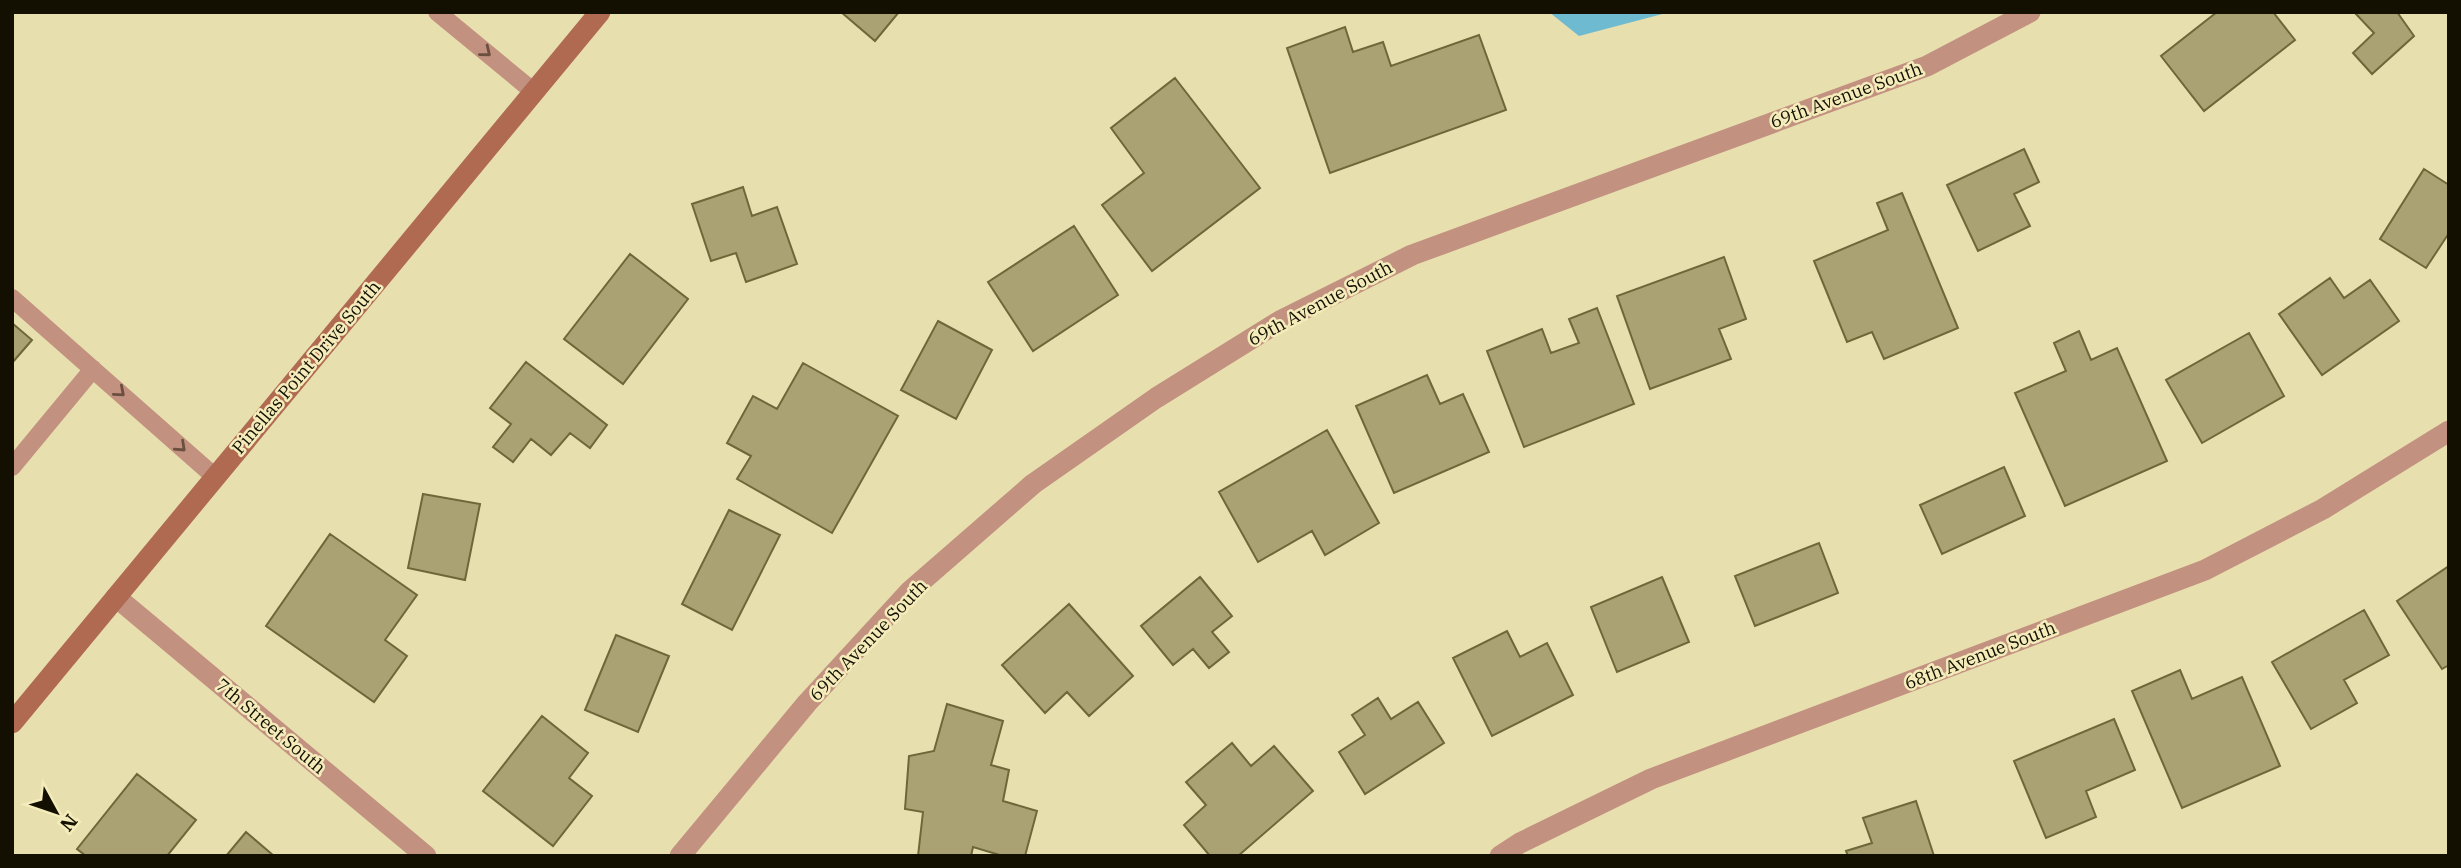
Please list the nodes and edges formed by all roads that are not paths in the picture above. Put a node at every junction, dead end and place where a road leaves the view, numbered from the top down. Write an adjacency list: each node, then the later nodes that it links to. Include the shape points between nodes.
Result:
1 (437, 12): 4 (lane, one-way to 4)
2 (600, 12): 4 (street, Pinellas Point Drive South)
3 (2030, 12): 13 (street, 69th Avenue South, via 1927,66 1412,255 1270,327 1156,398 1033,484 909,592 807,704)
4 (534, 92): 9 (street, Pinellas Point Drive South)
5 (12, 298): 6 (lane)
6 (93, 369): 8 (lane); 9 (lane, one-way to 9)
7 (2449, 431): 14 (street, 68th Avenue South, via 2323,509 2205,570 1651,779)
8 (12, 467)
9 (215, 477): 10 (street, Pinellas Point Drive South)
10 (116, 597): 11 (street, Pinellas Point Drive South); 12 (street, 7th Street South)
11 (12, 723)
12 (426, 856)
13 (680, 856)
14 (1500, 856)

